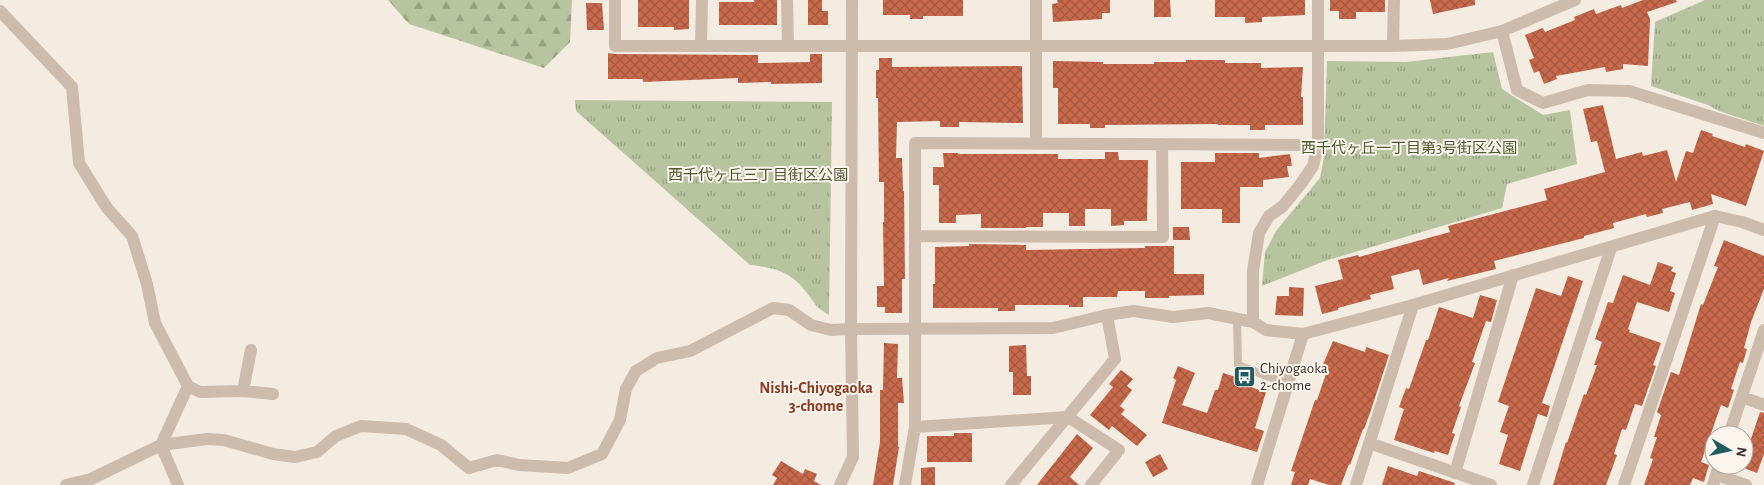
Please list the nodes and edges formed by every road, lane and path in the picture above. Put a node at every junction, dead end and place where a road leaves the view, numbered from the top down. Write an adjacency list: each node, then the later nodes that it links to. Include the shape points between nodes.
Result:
1 (615, 0): 12 (street, via 615,46)
2 (702, 0): 12 (street)
3 (787, 0): 13 (street)
4 (852, 0): 14 (street)
5 (1036, 0): 11 (street)
6 (1318, 0): 15 (street)
7 (1394, 0): 16 (street)
8 (1575, 0): 10 (street)
9 (0, 11): 36 (street, via 72,87 79,163 107,208 132,236 155,323)
10 (1502, 31): 16 (street, via 1447,44); 17 (street, via 1518,90 1543,103 1588,90 1629,91)
11 (1036, 45): 14 (street); 15 (street); 18 (street)
12 (701, 46): 13 (street)
13 (788, 46): 14 (street)
14 (852, 46): 31 (street)
15 (1318, 46): 16 (street); 20 (street)
16 (1393, 46)
17 (1764, 133)
18 (1036, 143): 19 (street); 23 (street, via 915,143)
19 (1162, 144): 20 (street); 23 (street, via 1163,237)
20 (1318, 145): 29 (street, via 1313,166 1283,206 1269,216 1259,233 1253,271)
21 (1715, 216): 22 (street); 24 (street); 58 (street)
22 (1764, 230)
23 (914, 236): 30 (street)
24 (1611, 248): 25 (street); 57 (street)
25 (1513, 275): 26 (street); 46 (street)
26 (1414, 306): 33 (street); 44 (street)
27 (1107, 315): 28 (street, via 1134,311); 30 (street, via 1053,328); 41 (street, via 1115,359)
28 (1236, 318): 29 (street); 35 (lane, via 1238,365)
29 (1253, 322): 33 (street, via 1266,330)
30 (914, 328): 31 (street); 43 (street)
31 (851, 329): 45 (street, via 831,330 811,324 789,310 773,308 690,351 657,358 636,371 626,389 620,420 602,454 568,468 519,465 497,460 469,468 441,445 406,429 361,426 336,436 317,452 295,457 224,440); 50 (street, via 853,456)
32 (1764, 330): 39 (street)
33 (1302, 334): 35 (street)
34 (251, 350): 37 (street)
35 (1288, 384): 54 (street)
36 (188, 386): 37 (street, via 200,392); 45 (street)
37 (243, 391): 38 (street)
38 (273, 394)
39 (1742, 397): 40 (street); 42 (street)
40 (1764, 405)
41 (1068, 417): 43 (street); 52 (street); 53 (street, via 1119,450)
42 (1732, 425)
43 (915, 427): 51 (street)
44 (1370, 443): 46 (street); 55 (street)
45 (161, 445): 48 (street, via 91,479); 49 (street)
46 (1455, 473): 56 (street)
47 (1716, 475): 59 (street)
48 (66, 485)
49 (178, 485)
50 (840, 485)
51 (906, 485)
52 (1011, 485)
53 (1092, 485)
54 (1257, 485)
55 (1356, 485)
56 (1491, 485)
57 (1533, 485)
58 (1624, 485)
59 (1746, 485)

